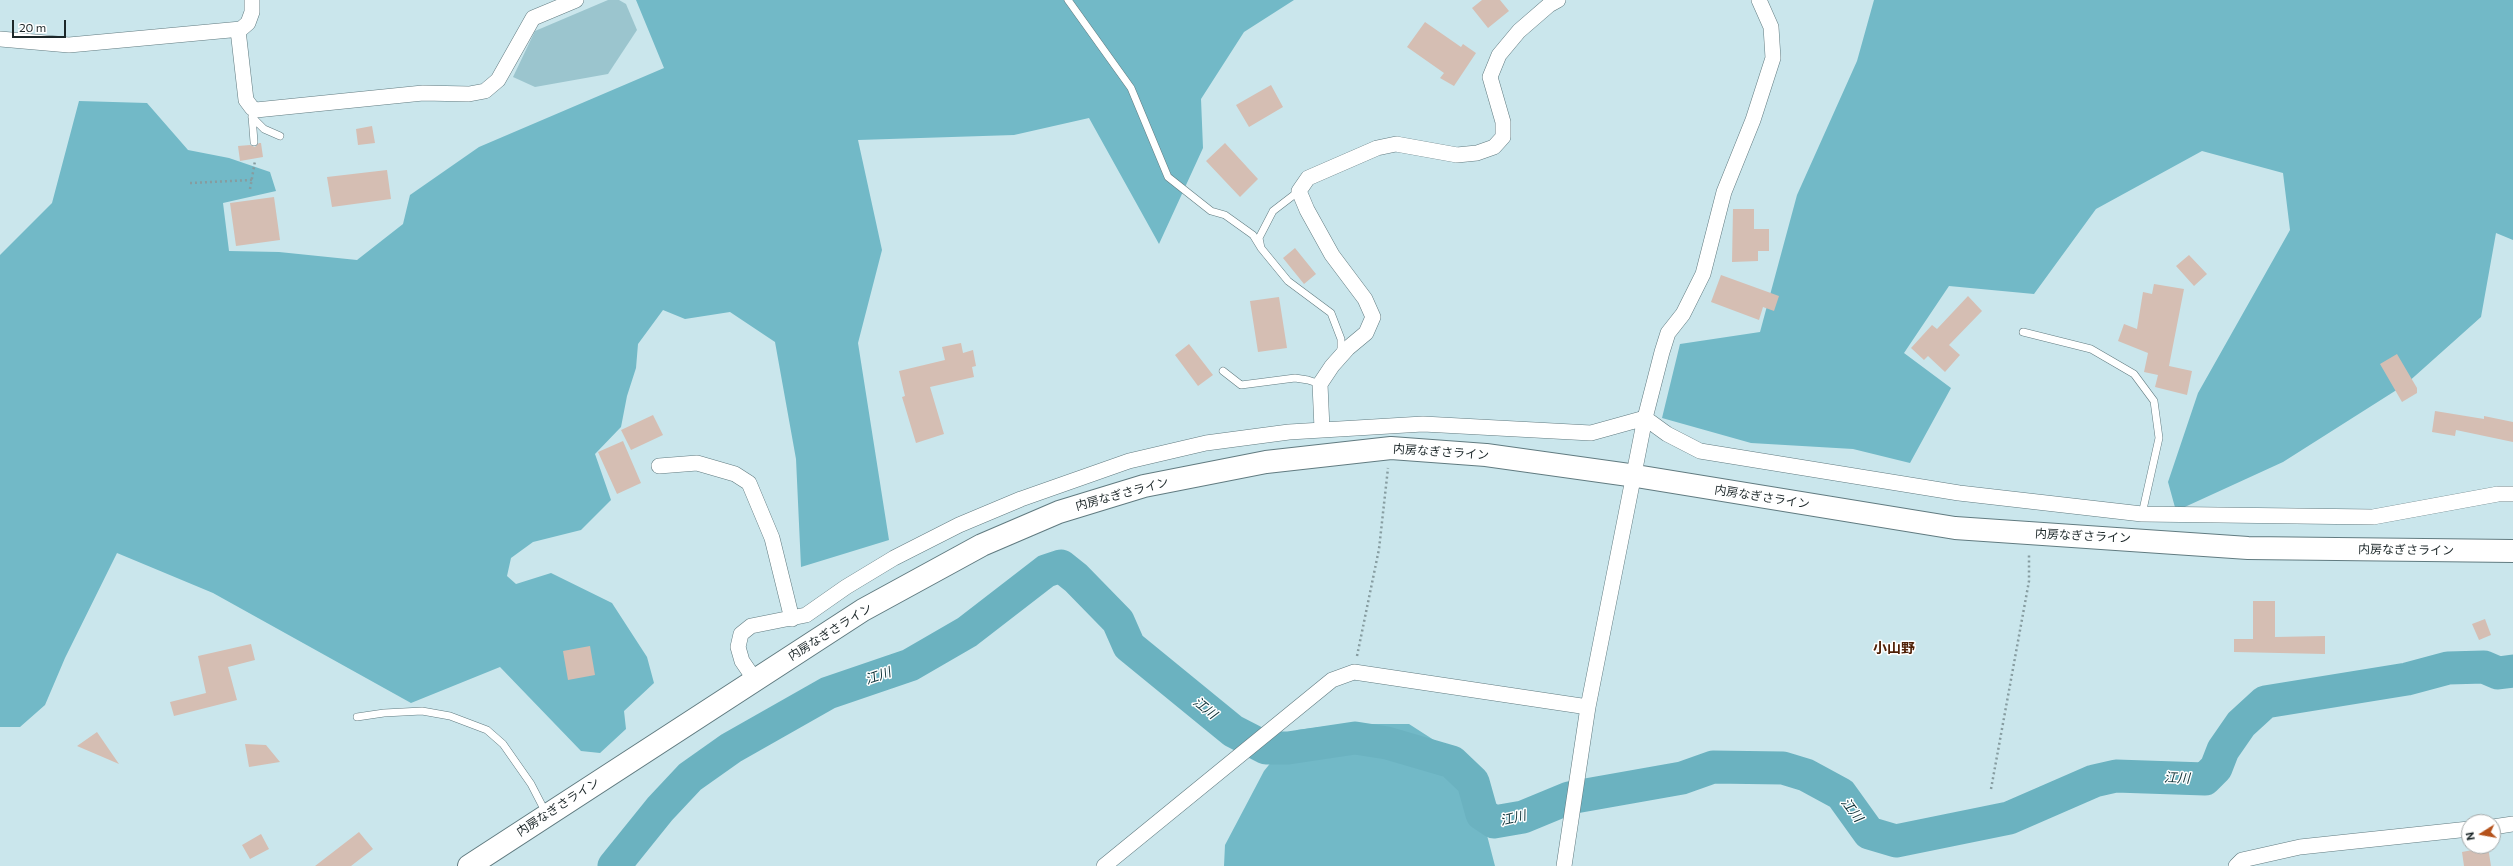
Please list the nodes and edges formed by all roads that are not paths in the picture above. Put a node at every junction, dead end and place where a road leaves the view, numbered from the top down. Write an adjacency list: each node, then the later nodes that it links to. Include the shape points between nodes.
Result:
1 (252, 0): 6 (street, via 252,12 248,23)
2 (576, 0): 8 (street, via 533,18 498,80 485,91 469,94 423,93)
3 (1068, 0): 12 (lane, via 1131,88 1168,177 1211,211 1225,215 1253,235)
4 (1558, 0): 11 (street, via 1519,31 1499,55 1490,77 1503,122 1503,137 1494,147 1477,153 1457,155 1425,147 1396,144 1377,148 1308,178)
5 (1760, 0): 17 (street, via 1771,27 1773,58 1753,120 1724,192 1704,274 1683,314 1668,333)
6 (238, 30): 7 (street, via 69,45); 8 (street, via 246,100)
7 (0, 38)
8 (252, 113): 9 (lane, via 264,128); 10 (lane)
9 (280, 136)
10 (254, 142)
11 (1299, 191): 12 (lane, via 1273,211 1259,238); 14 (street, via 1332,255 1365,299 1373,317 1366,334)
12 (1261, 248): 14 (lane, via 1288,281 1331,313 1341,339)
13 (2023, 332): 22 (lane, via 2091,349 2134,374 2154,401 2159,438)
14 (1340, 356): 16 (street)
15 (1223, 371): 16 (lane, via 1241,385 1294,378)
16 (1320, 384): 18 (street)
17 (1645, 418): 18 (street, via 1591,432 1423,424); 20 (street); 22 (street, via 1667,434 1700,451 1959,493)
18 (1322, 429): 24 (street, via 1206,443 1129,461 1078,477 1020,499 926,541 846,587 806,615)
19 (659, 466): 24 (street, via 697,463 735,474 749,483 772,538)
20 (1636, 476): 23 (highway, 内房なぎさライン, via 1955,528 2248,548); 25 (highway, 内房なぎさライン, via 1486,455 1391,448 1266,462 1144,486 1059,512 982,545 876,603); 26 (street)
21 (2513, 494): 22 (street, via 2498,494 2372,517)
22 (2142, 514)
23 (2513, 551)
24 (792, 619): 25 (street, via 751,626 741,634 738,647 742,661)
25 (755, 680): 28 (highway, 内房なぎさライン)
26 (1588, 707): 33 (street, via 1354,672 1332,680); 34 (street)
27 (357, 717): 28 (lane, via 422,712 450,716 487,730 503,744 531,784)
28 (547, 814): 32 (highway, 内房なぎさライン)
29 (2513, 824): 30 (street)
30 (2501, 826)
31 (2461, 831): 35 (street, via 2300,847 2242,860)
32 (469, 866)
33 (1104, 866)
34 (1564, 866)
35 (2236, 866)

